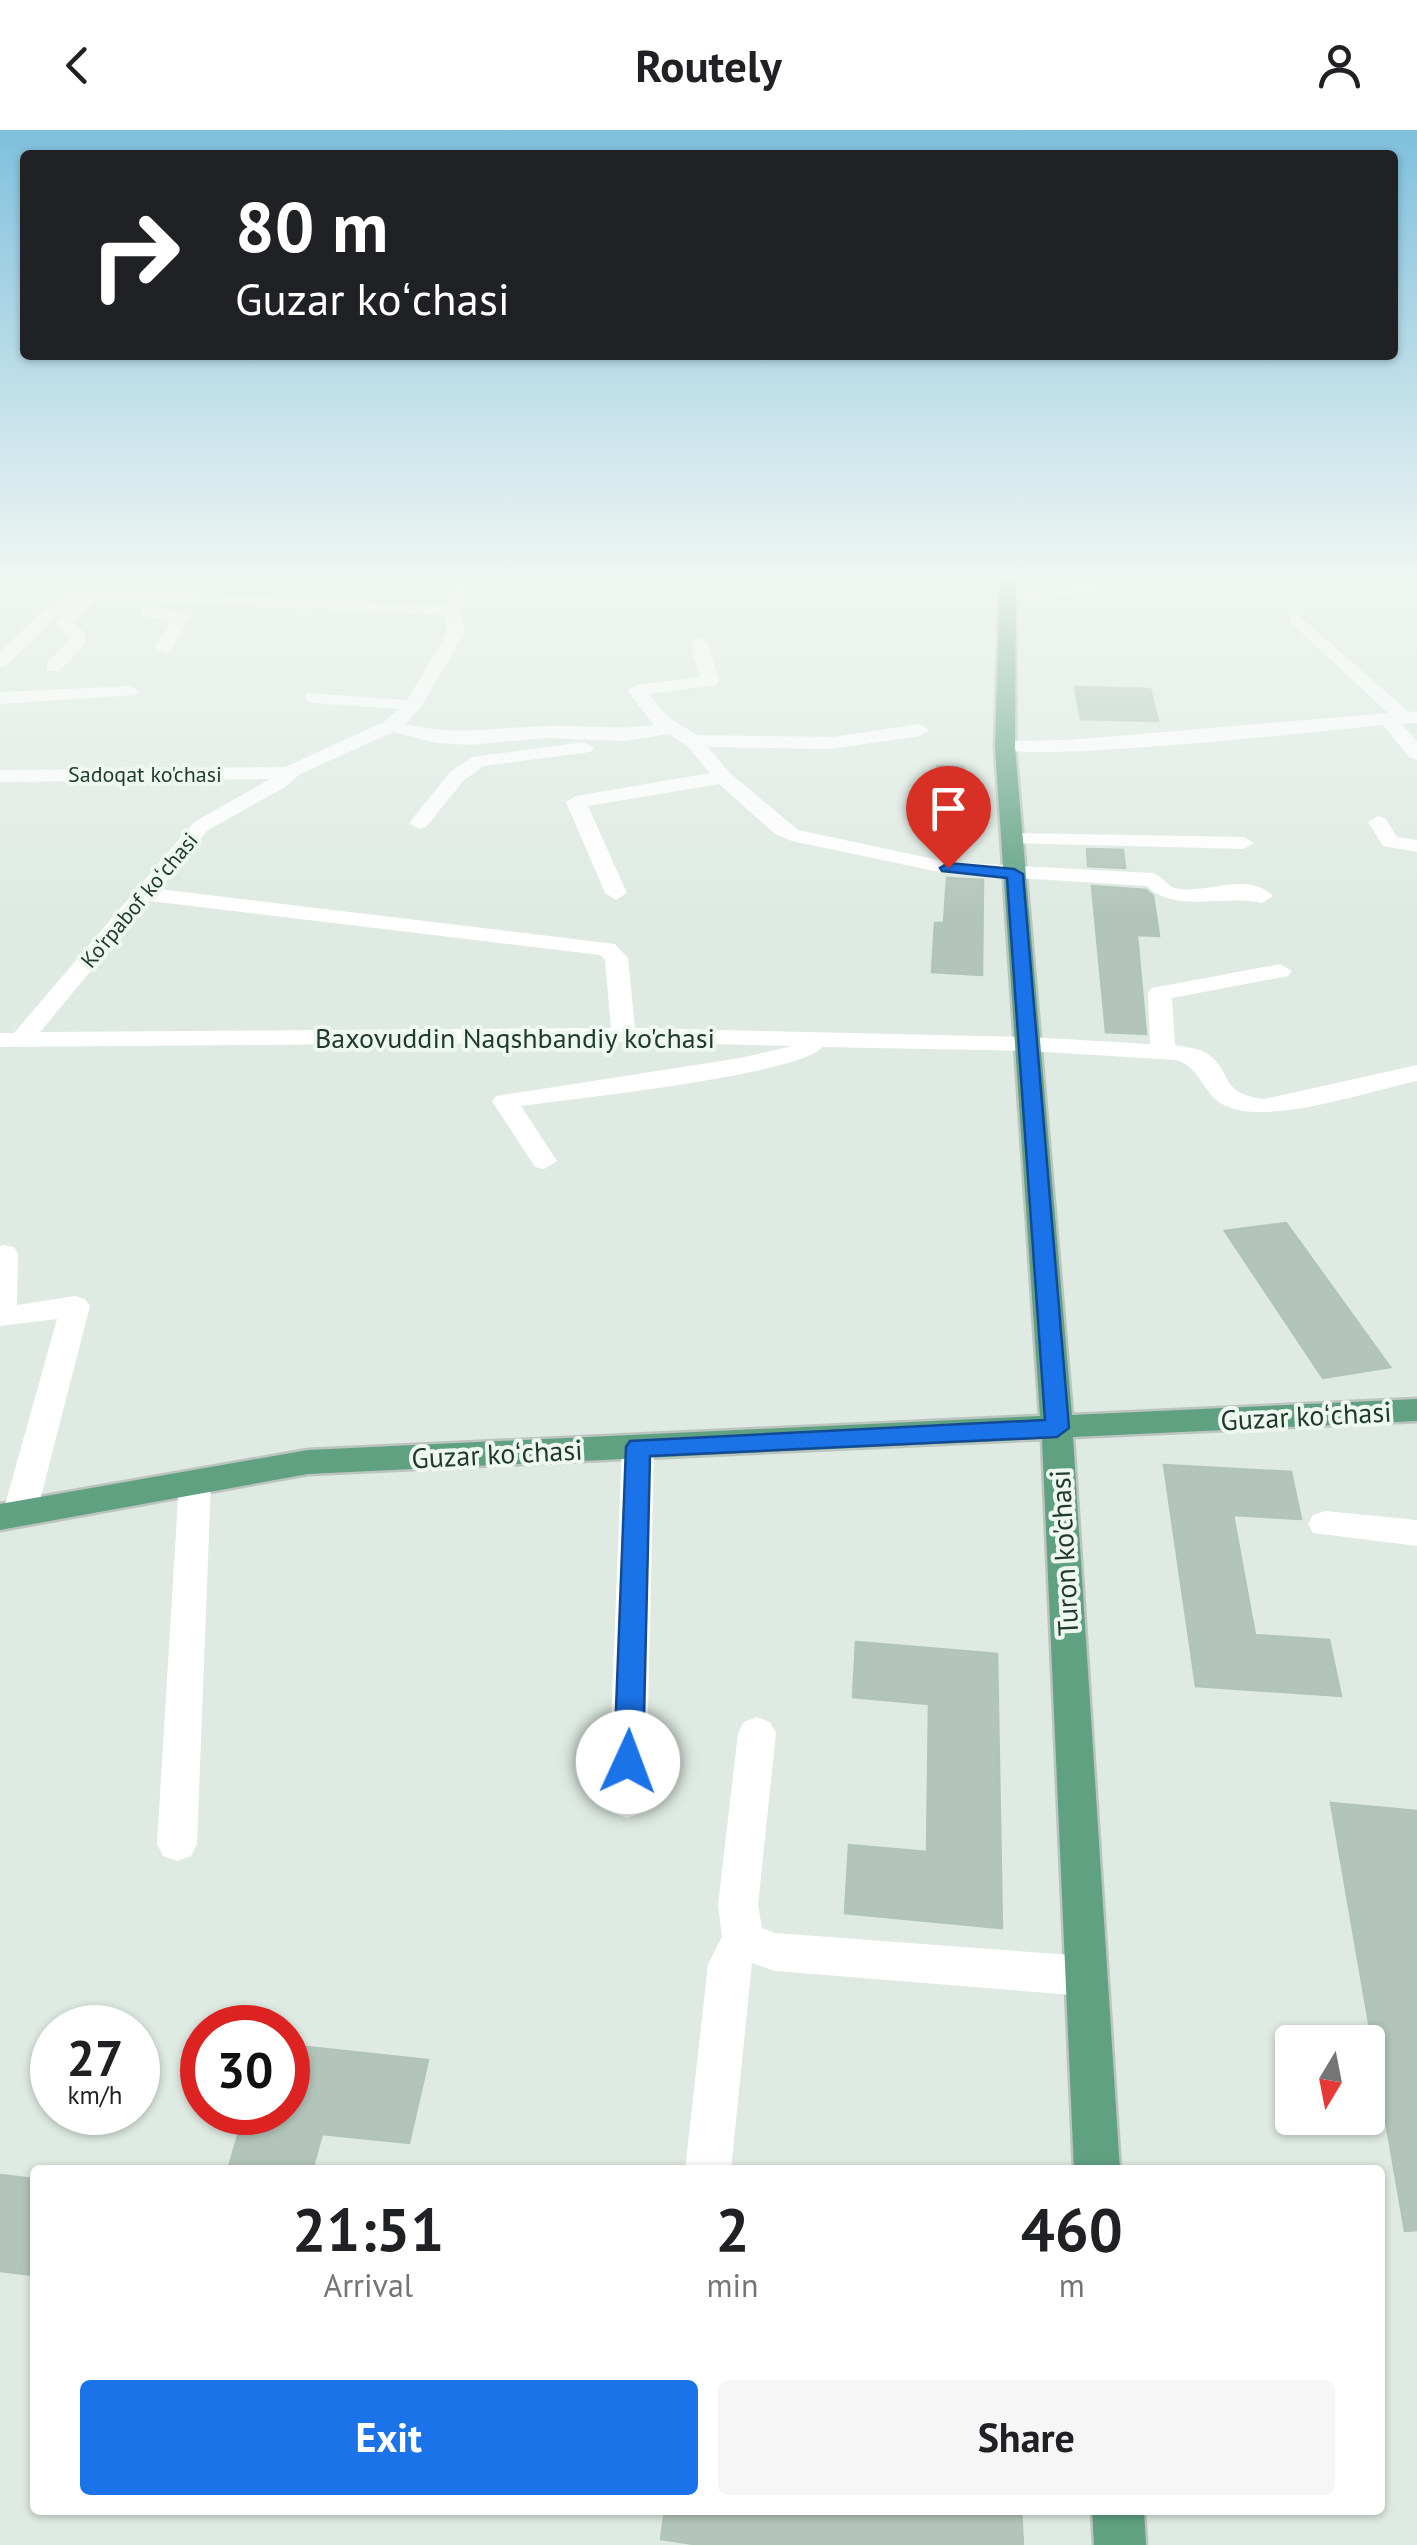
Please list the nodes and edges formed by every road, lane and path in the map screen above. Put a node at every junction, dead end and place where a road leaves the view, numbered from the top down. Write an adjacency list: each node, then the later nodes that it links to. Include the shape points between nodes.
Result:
1 (422, 690): 8 (street, Ko'rpabof koʻchasi)
2 (638, 690): 11 (street)
3 (1006, 690): 15 (main road, Turon ko'chasi)
4 (1373, 690): 9 (street)
5 (130, 691): 7 (street)
6 (312, 697): 8 (street)
7 (0, 698)
8 (412, 706): 10 (street, Ko'rpabof koʻchasi)
9 (1403, 718): 15 (street); 16 (street)
10 (391, 726): 13 (street, via 469,739 545,732); 17 (street, Ko'rpabof koʻchasi)
11 (672, 728): 13 (street); 14 (street)
12 (920, 730): 14 (street, via 831,742)
13 (625, 735): 21 (street, via 596,746 479,761 457,776)
14 (693, 741): 19 (street)
15 (1005, 746): 22 (main road, Turon ko'chasi)
16 (1417, 754)
17 (290, 773): 18 (street, Sadoqat ko'chasi); 27 (street, Ko'rpabof koʻchasi, via 201,826)
18 (0, 776)
19 (722, 777): 25 (street, via 792,834 930,866); 26 (street, via 576,802)
20 (1378, 822): 24 (street, via 1390,842)
21 (419, 823)
22 (1012, 839): 23 (street); 25 (main road, Turon ko'chasi)
23 (1244, 843)
24 (1417, 846)
25 (1014, 874): 28 (street, via 1153,880 1167,894); 33 (main road, Turon ko'chasi)
26 (616, 893)
27 (144, 894): 30 (street, via 607,950 616,958); 31 (street, Ko'rpabof koʻchasi)
28 (1262, 896)
29 (1280, 971): 34 (street, via 1160,993)
30 (624, 1035): 31 (street, Baxovuddin Naqshbandiy ko'chasi); 32 (street, Baxovuddin Naqshbandiy ko'chasi)
31 (10, 1040)
32 (826, 1040): 33 (street, Baxovuddin Naqshbandiy ko'chasi); 36 (street, via 740,1066 504,1101)
33 (1029, 1044): 34 (street, Baxovuddin Naqshbandiy ko'chasi); 39 (main road, Turon ko'chasi)
34 (1163, 1052): 35 (street, Baxovuddin Naqshbandiy ko'chasi, via 1199,1059 1238,1105 1264,1107)
35 (1417, 1073)
36 (544, 1161)
37 (4, 1254): 42 (street, via 2,1317 75,1306)
38 (1417, 1410): 39 (main road, Guzar koʻchasi)
39 (1057, 1428): 40 (main road, Guzar koʻchasi); 49 (main road, Turon ko'chasi)
40 (638, 1447): 41 (main road, Guzar koʻchasi, via 308,1462); 46 (street)
41 (196, 1482): 42 (main road, Guzar koʻchasi); 47 (street)
42 (10, 1514)
43 (1325, 1524): 44 (street)
44 (1417, 1534)
45 (757, 1733): 48 (street, via 738,1906)
46 (627, 1801)
47 (177, 1844)
48 (742, 1940): 49 (street, via 775,1952); 50 (street, via 729,1964)
49 (1085, 1976): 51 (main road, Turon ko'chasi)
50 (709, 2165)
51 (1098, 2165)
52 (1118, 2515): 53 (main road)
53 (1120, 2545)

